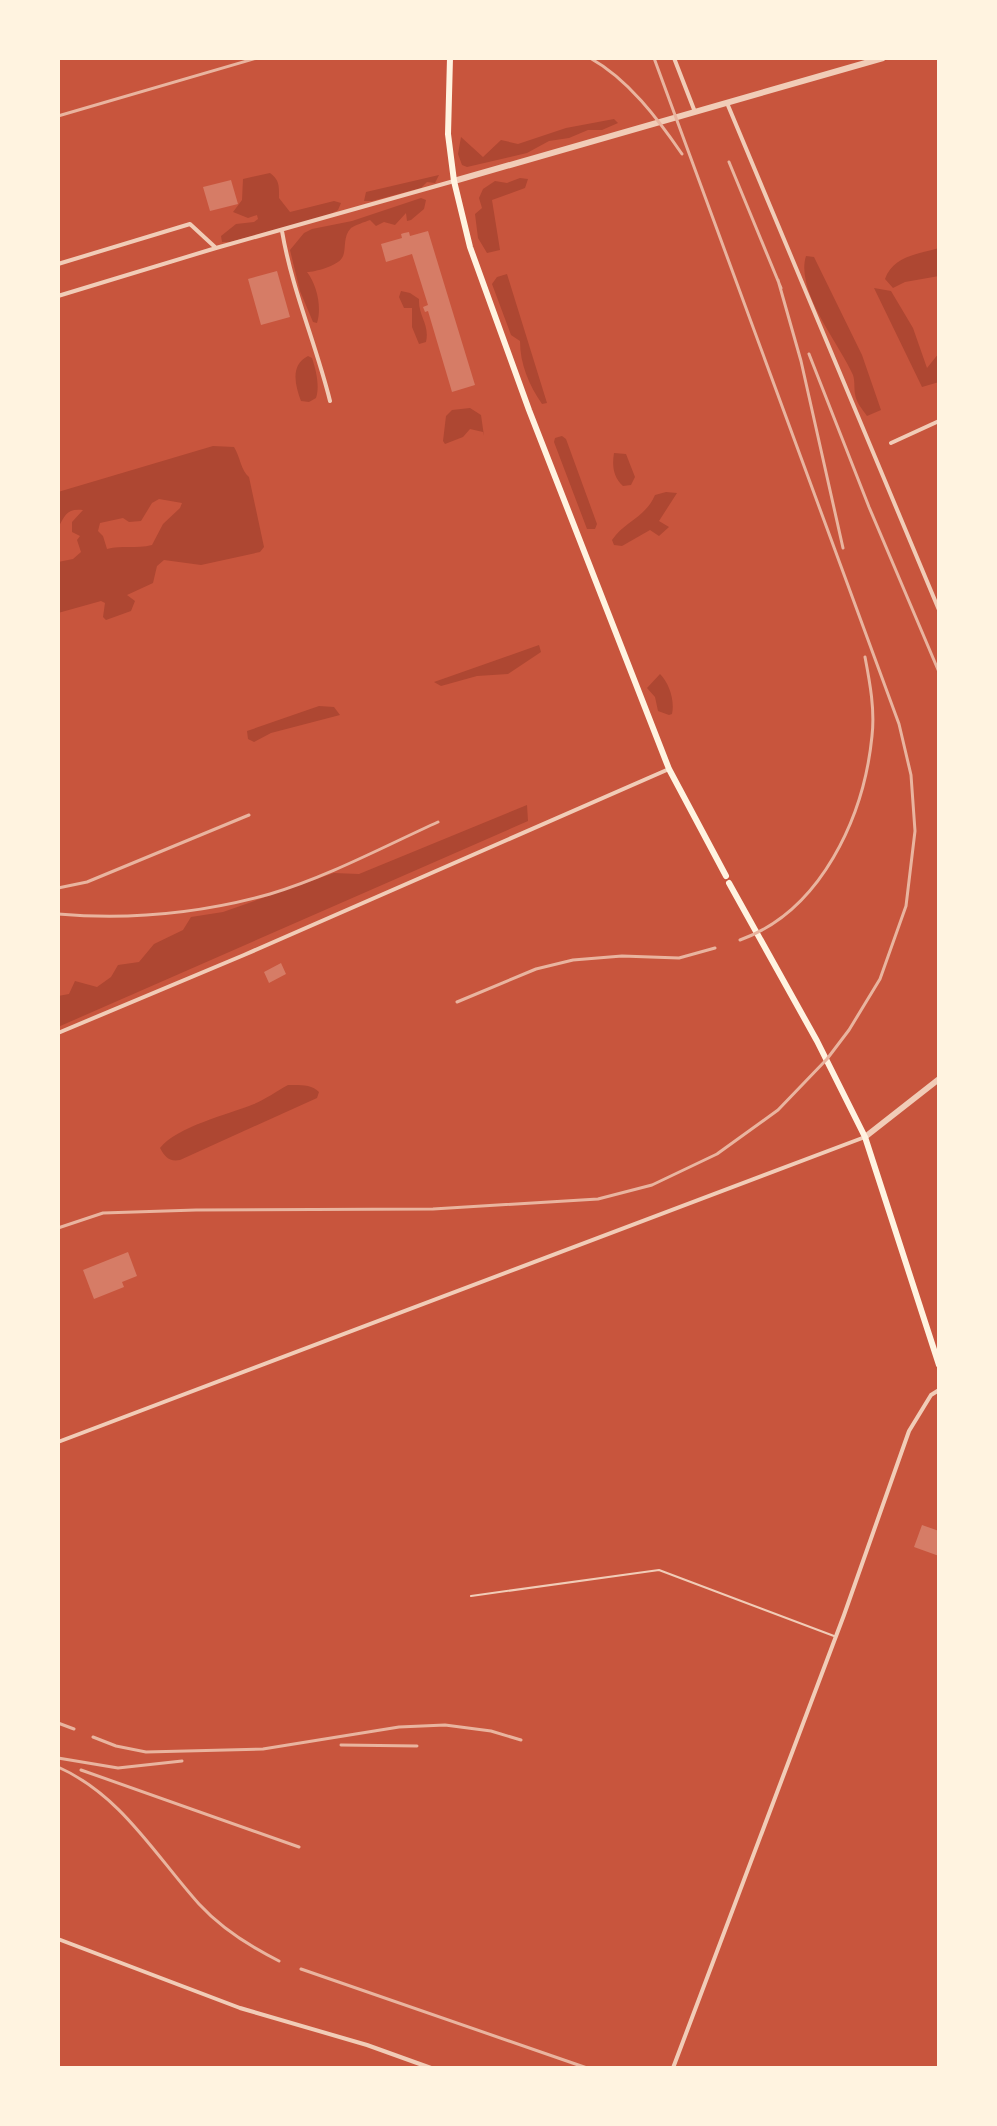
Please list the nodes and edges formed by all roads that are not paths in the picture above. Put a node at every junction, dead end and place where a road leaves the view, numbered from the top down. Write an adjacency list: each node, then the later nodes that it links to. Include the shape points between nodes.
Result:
1 (450, 58): 6 (main road, via 448,134)
2 (674, 58): 5 (street)
3 (883, 58): 4 (street)
4 (727, 103): 5 (street); 14 (street)
5 (695, 112): 6 (street)
6 (454, 181): 7 (street); 15 (main road, via 480,277)
7 (282, 231): 8 (street); 11 (street)
8 (216, 248): 9 (street, via 190,224); 10 (street)
9 (58, 264)
10 (58, 296)
11 (330, 401)
12 (939, 421): 13 (street)
13 (891, 443)
14 (939, 610)
15 (669, 769): 16 (street); 18 (main road)
16 (58, 1033)
17 (939, 1079): 18 (street)
18 (865, 1137): 19 (main road); 21 (street)
19 (939, 1365)
20 (939, 1390): 23 (street, via 909,1431)
21 (58, 1442)
22 (471, 1596): 23 (lane, via 659,1570)
23 (835, 1637): 26 (street)
24 (58, 1939): 25 (street, via 240,2008)
25 (431, 2068)
26 (673, 2068)

